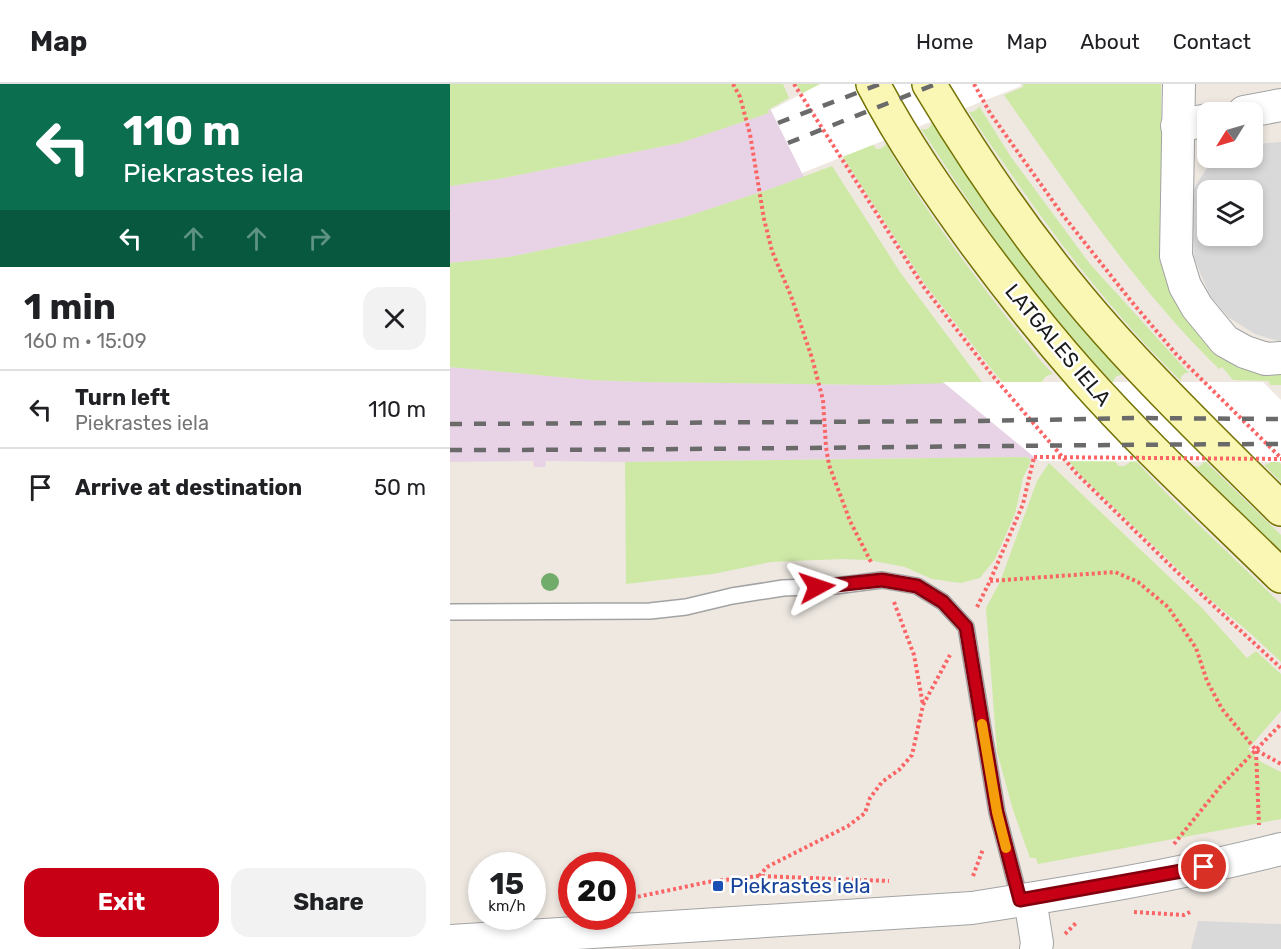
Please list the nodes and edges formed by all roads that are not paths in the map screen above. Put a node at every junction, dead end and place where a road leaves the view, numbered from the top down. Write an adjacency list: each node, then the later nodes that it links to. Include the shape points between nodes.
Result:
1 (873, 84): 10 (street, LATGALES IELA, via 944,201 1043,331 1131,428)
2 (930, 84): 9 (street, via 981,165 1069,287 1153,381)
3 (1179, 84): 7 (street)
4 (1281, 105): 5 (street)
5 (1263, 108)
6 (1197, 122): 7 (street)
7 (1177, 126): 8 (street, via 1176,256 1185,286 1197,308 1225,341 1245,352)
8 (1281, 358)
9 (1281, 509)
10 (1281, 576)
11 (450, 612): 13 (lane, via 650,611 783,588 882,580 917,586 943,602 966,627 997,812)
12 (1270, 839): 13 (street, via 1180,872)
13 (1021, 890): 15 (street, via 972,908); 16 (street)
14 (450, 941): 15 (street)
15 (544, 942)
16 (1036, 949)

